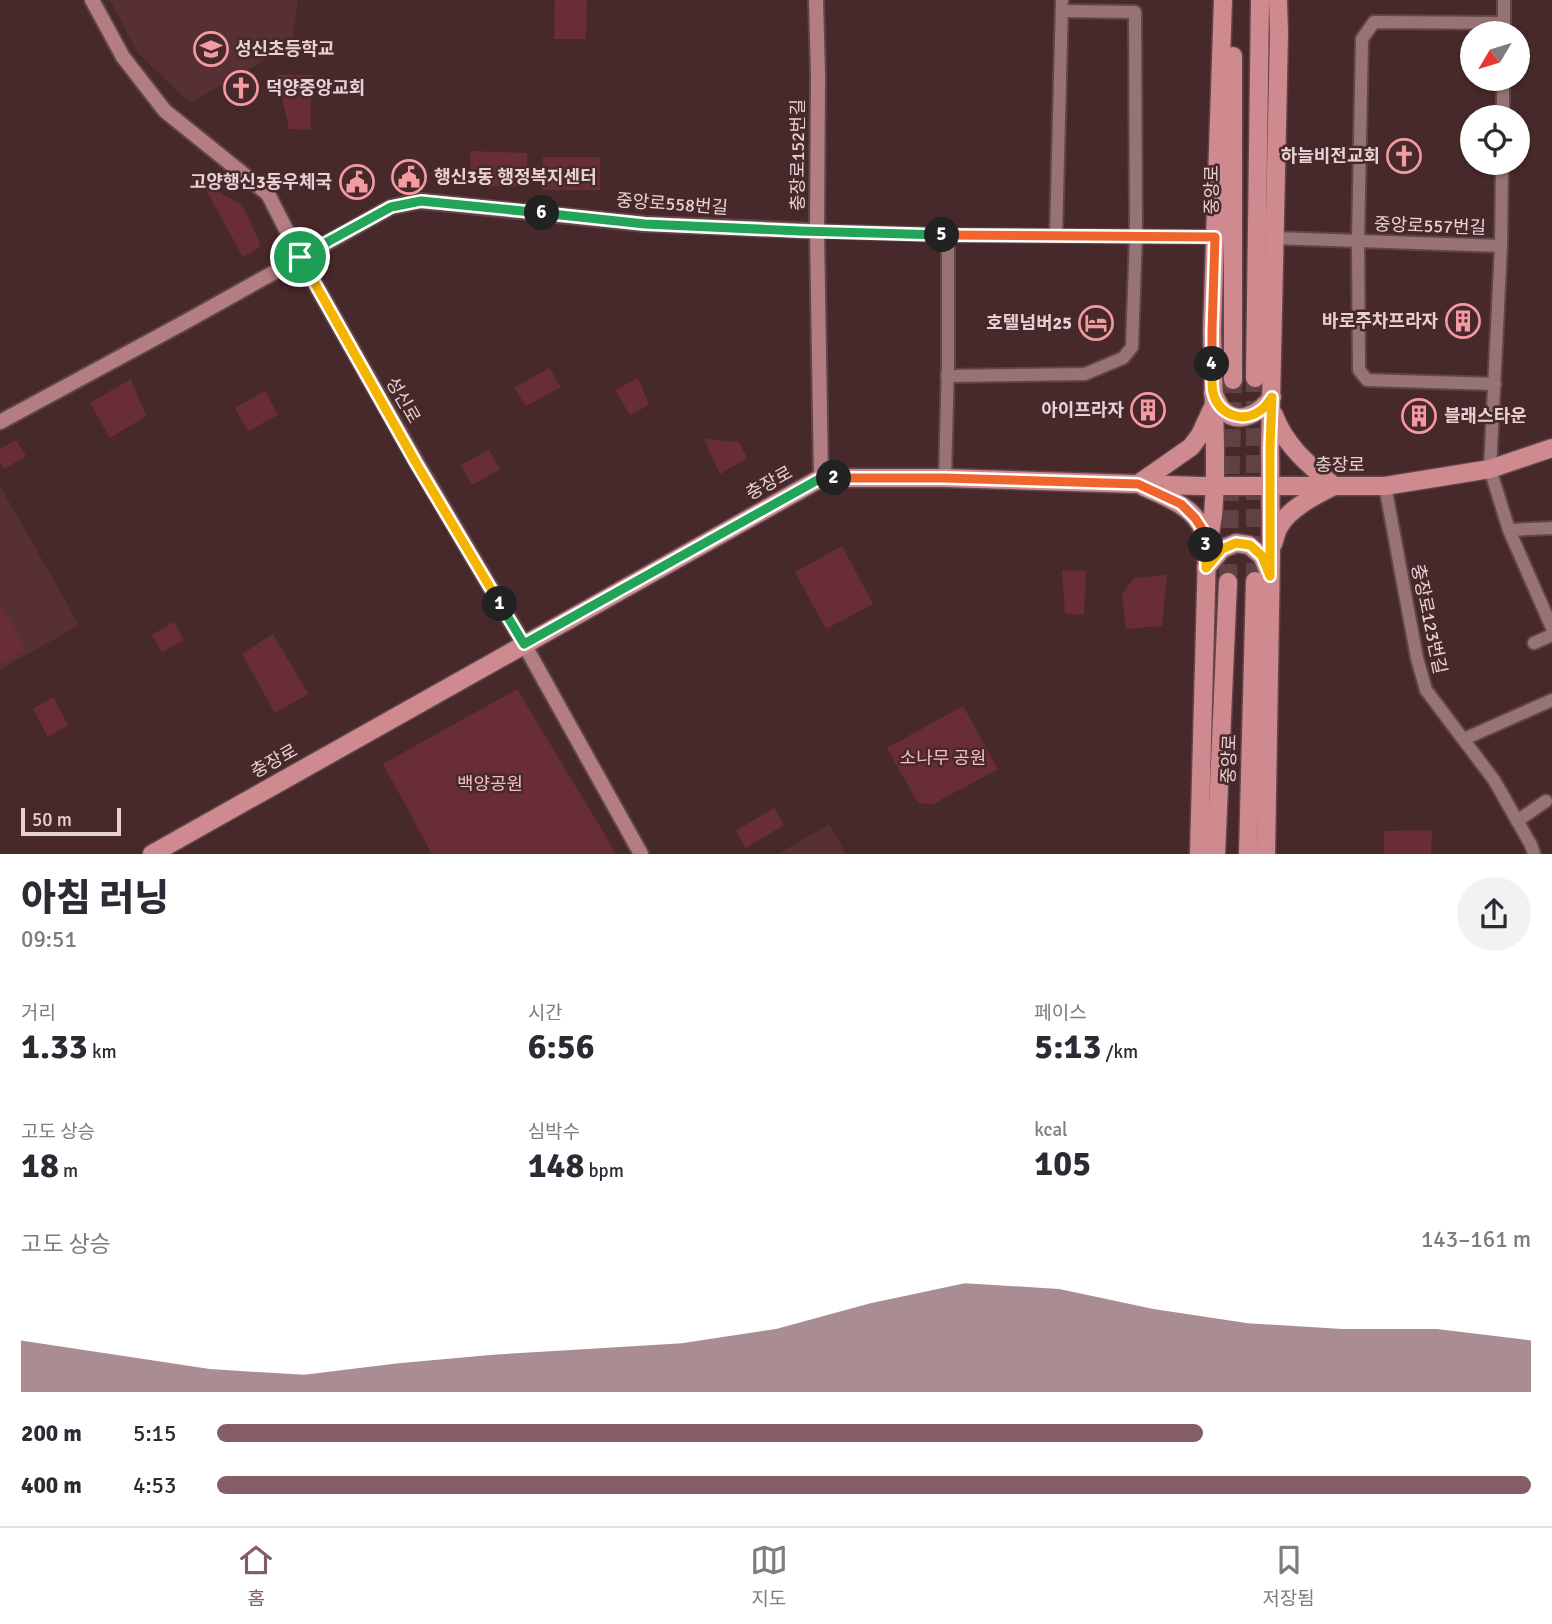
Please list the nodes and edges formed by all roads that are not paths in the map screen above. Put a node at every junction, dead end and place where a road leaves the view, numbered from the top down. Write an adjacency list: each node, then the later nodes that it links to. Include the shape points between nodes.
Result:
1 (92, 0): 20 (street, 성신로, via 123,57 165,111 268,194)
2 (816, 0): 12 (street, 충장로152번길)
3 (1223, 0): 16 (main road)
4 (1233, 0): 23 (main road, 중앙로)
5 (1259, 0): 22 (main road)
6 (1278, 0): 17 (main road)
7 (1504, 0): 9 (street)
8 (1062, 5): 14 (street, via 1135,12); 15 (street)
9 (1504, 21)
10 (1460, 26): 18 (street, 중앙로557번길, via 1374,22 1362,39)
11 (1502, 175): 19 (street)
12 (817, 231): 13 (street, 중앙로558번길); 20 (street, 중앙로558번길, via 645,224 421,201 391,207); 30 (street, 충장로152번길)
13 (947, 235): 15 (street, 중앙로558번길); 21 (street)
14 (1136, 235): 15 (street, 중앙로558번길); 16 (street, 중앙로558번길); 21 (street, via 1132,347 1122,358 1085,374)
15 (1056, 236)
16 (1215, 237): 25 (main road)
17 (1275, 238): 18 (street, 중앙로557번길); 26 (main road)
18 (1358, 241): 19 (street, 중앙로557번길); 24 (street, 중앙로557번길, via 1359,370 1367,380)
19 (1501, 246): 24 (street)
20 (300, 257): 27 (street, 중앙로558번길); 46 (street, 성신로)
21 (947, 376): 31 (street)
22 (1255, 378)
23 (1233, 380)
24 (1495, 384): 29 (street)
25 (1213, 399): 26 (main road, via 1236,417 1251,416); 32 (main road, via 1191,447); 33 (main road)
26 (1272, 403): 34 (main road, via 1279,429 1290,445); 36 (main road)
27 (0, 422)
28 (1552, 448): 29 (main road, 충장로)
29 (1490, 469): 35 (main road, 충장로); 38 (street)
30 (821, 478): 31 (main road, 충장로); 46 (main road, 충장로)
31 (944, 478): 32 (main road, 충장로)
32 (1138, 484): 33 (main road, 충장로); 40 (main road, via 1181,504 1195,518 1203,530)
33 (1215, 486): 36 (main road, 충장로); 40 (main road)
34 (1334, 486): 35 (main road, 충장로); 36 (main road, 충장로); 39 (main road, via 1288,516)
35 (1385, 486): 48 (street, 충장로123번길, via 1426,690)
36 (1270, 487): 39 (main road)
37 (1552, 528): 38 (street)
38 (1509, 530): 43 (street)
39 (1271, 552): 41 (main road)
40 (1206, 560): 41 (main road, via 1236,543 1250,545 1262,556); 53 (main road)
41 (1263, 578): 55 (main road, 중앙로); 56 (main road)
42 (1228, 582): 54 (main road, 중앙로)
43 (1552, 628)
44 (1552, 635): 45 (street)
45 (1534, 643)
46 (524, 644): 51 (main road, 충장로); 52 (street, 성신로)
47 (1552, 700): 48 (street)
48 (1464, 739): 50 (street, 충장로123번길)
49 (1546, 801): 50 (street)
50 (1517, 821): 57 (street, 충장로123번길)
51 (152, 854)
52 (641, 854)
53 (1199, 854)
54 (1216, 854)
55 (1248, 854)
56 (1266, 854)
57 (1534, 854)

